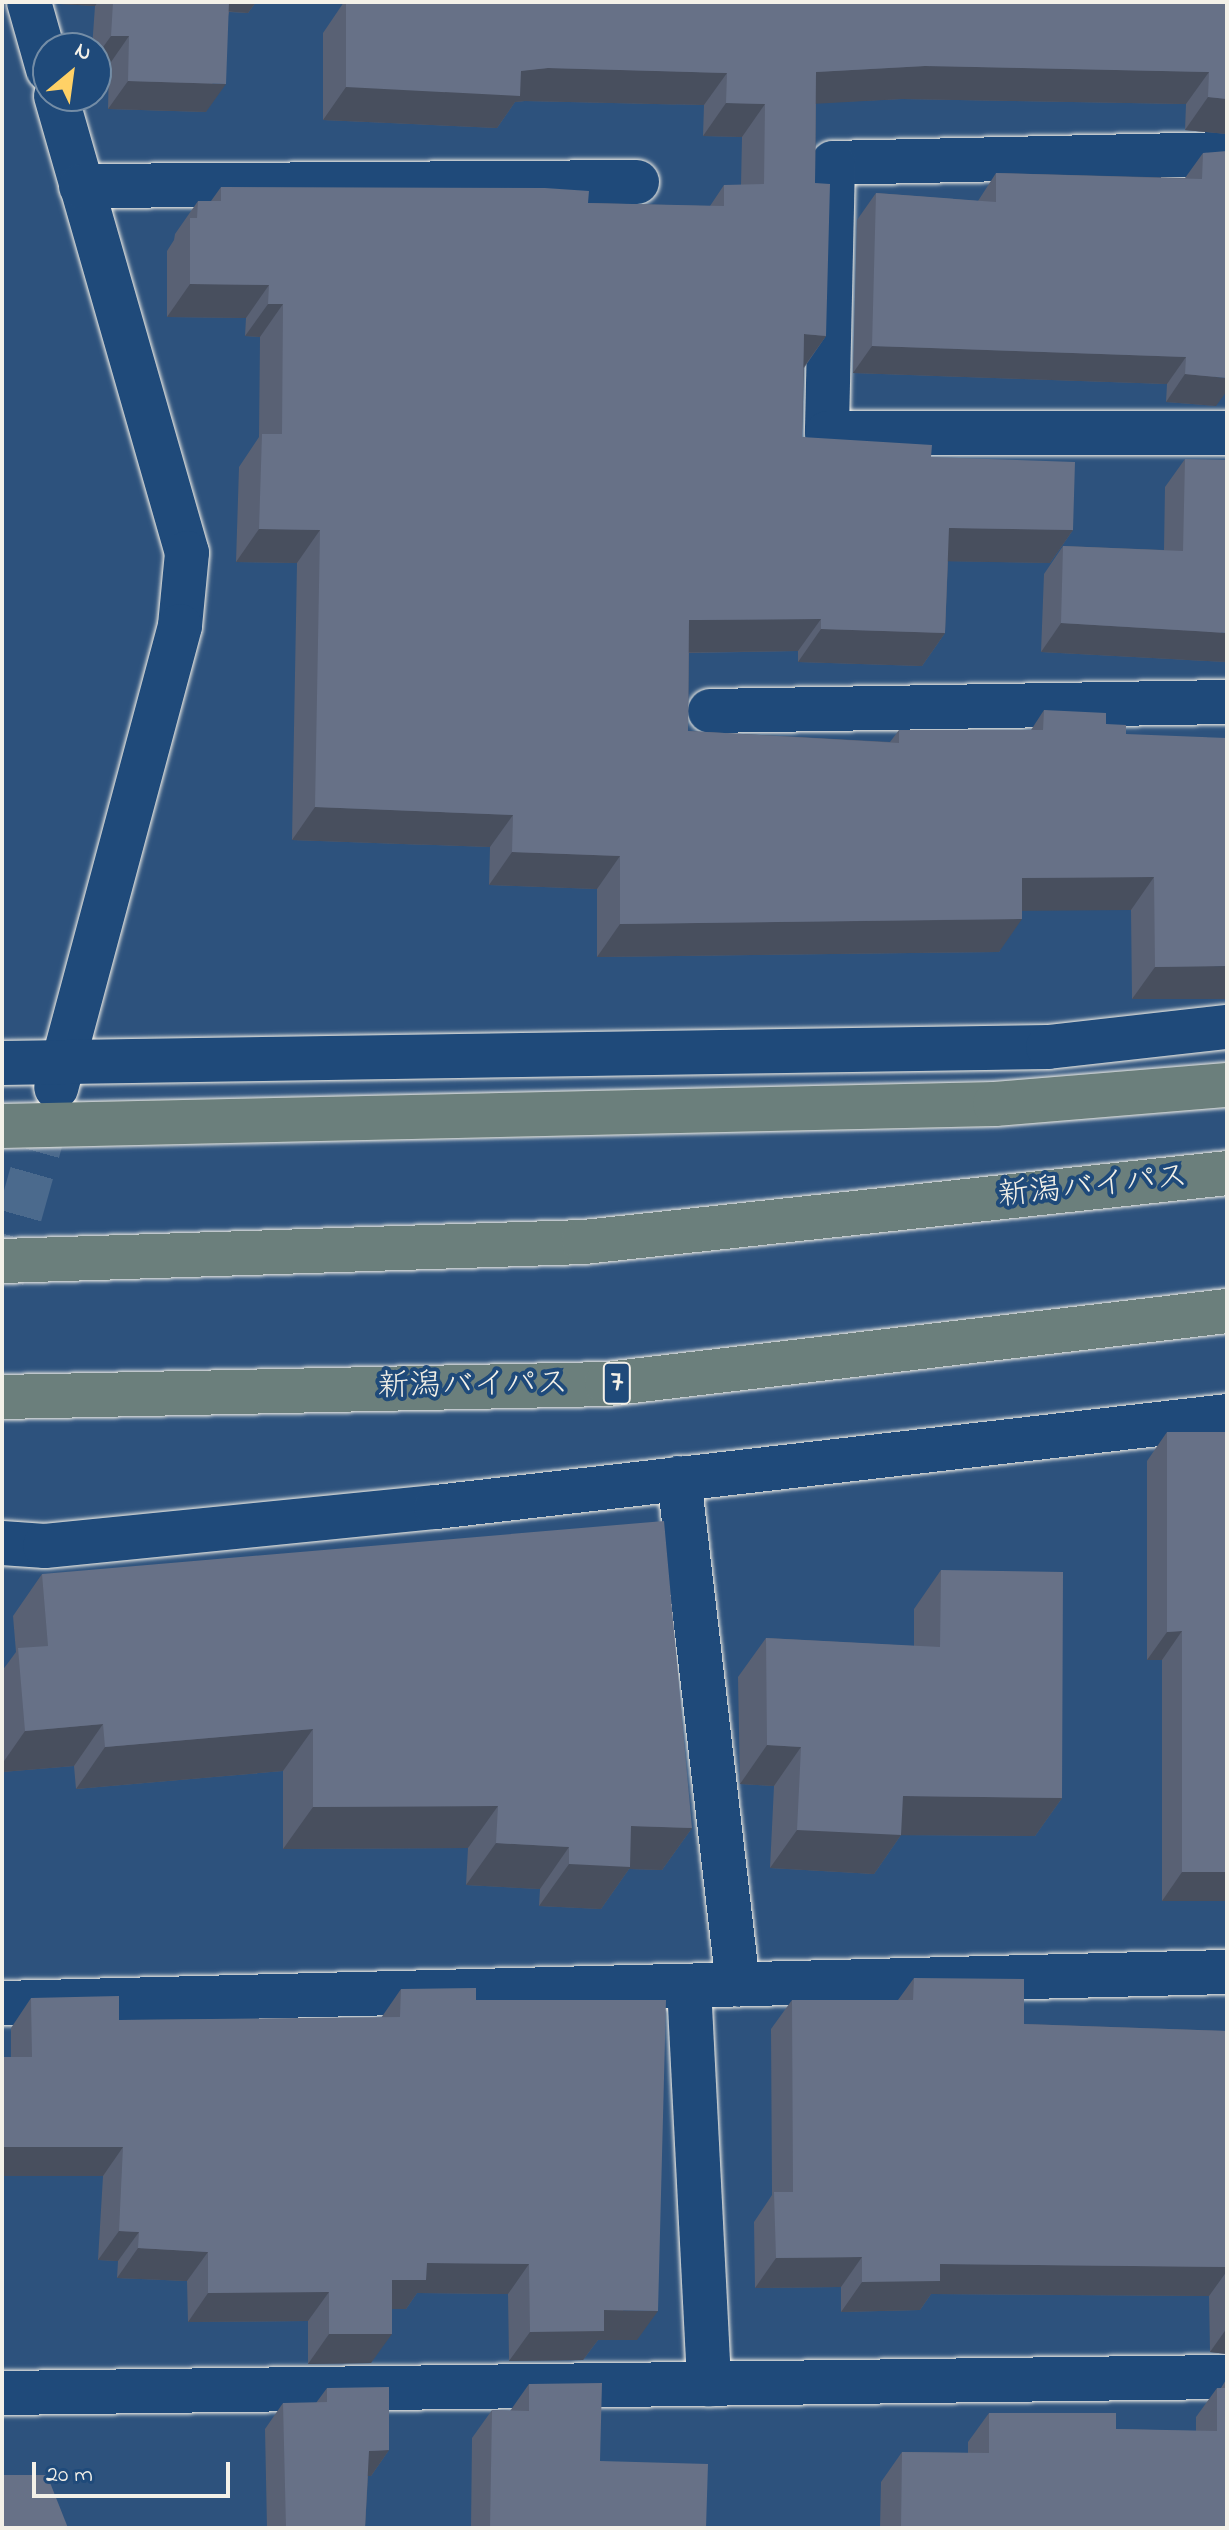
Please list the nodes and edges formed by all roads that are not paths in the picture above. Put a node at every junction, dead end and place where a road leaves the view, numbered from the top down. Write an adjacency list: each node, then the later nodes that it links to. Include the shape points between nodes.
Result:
1 (29, 2): 2 (street)
2 (38, 32)
3 (60, 112): 6 (street)
4 (1227, 154): 7 (street, via 833,163 827,433)
5 (637, 182): 6 (street)
6 (81, 186): 12 (street, via 187,553 180,626)
7 (1227, 433)
8 (1227, 702): 9 (street)
9 (710, 711)
10 (1227, 1027): 12 (street, via 1048,1047 499,1050)
11 (2, 1063): 12 (street)
12 (58, 1077)
13 (1227, 1085): 14 (highway, via 995,1104)
14 (2, 1126)
15 (1227, 1173): 16 (highway, 新潟バイパス, via 584,1242)
16 (2, 1261)
17 (1227, 1311): 18 (highway, 新潟バイパス / 7, via 607,1384)
18 (2, 1397)
19 (1227, 1416): 20 (street)
20 (679, 1478): 21 (street, via 45,1546); 23 (street)
21 (2, 1543)
22 (1227, 1972): 23 (street)
23 (738, 1985): 24 (street)
24 (689, 1986): 25 (street); 27 (street)
25 (2, 2003)
26 (1227, 2377): 27 (street)
27 (709, 2384): 28 (street)
28 (2, 2393)

